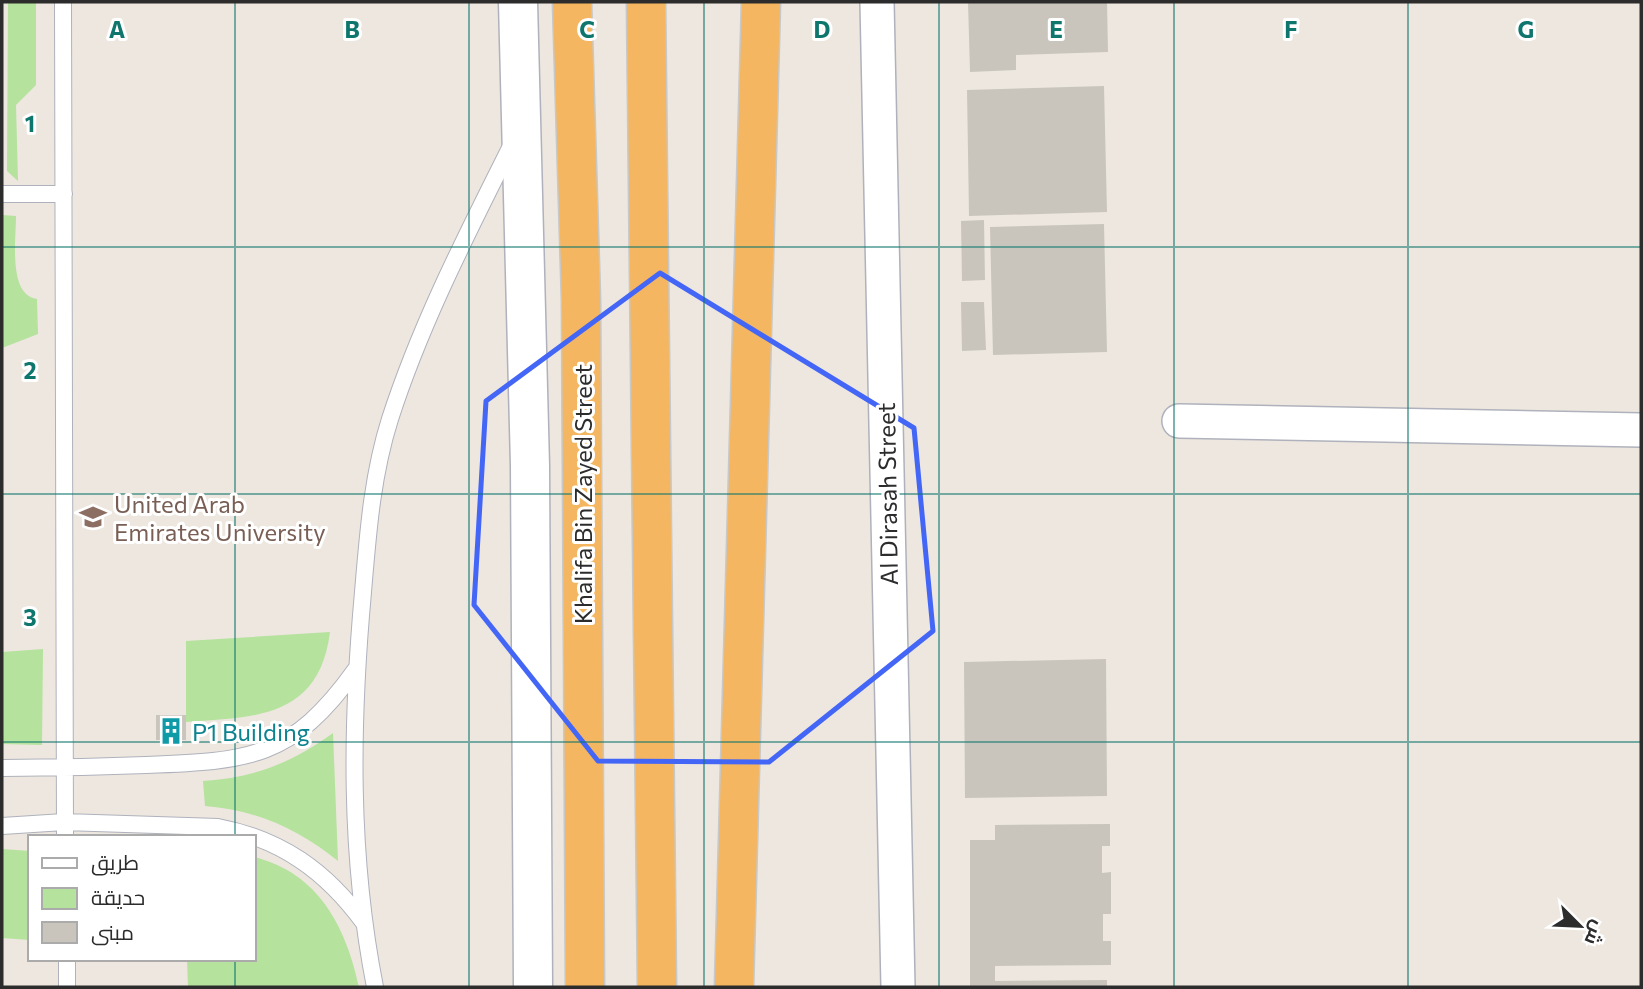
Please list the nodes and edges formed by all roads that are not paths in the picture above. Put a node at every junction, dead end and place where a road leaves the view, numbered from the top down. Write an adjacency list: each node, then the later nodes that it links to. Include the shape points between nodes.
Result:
1 (63, 2): 9 (lane)
2 (517, 2): 7 (street)
3 (572, 2): 24 (highway, Khalifa Bin Zayed Street, via 581,300)
4 (646, 2): 25 (highway)
5 (761, 2): 26 (highway)
6 (877, 2): 27 (street, Al Dirasah Street)
7 (519, 129): 12 (lane, via 452,263 389,421 372,490); 23 (street, via 530,466)
8 (2, 194): 9 (lane)
9 (64, 194): 14 (lane)
10 (1179, 421): 11 (street)
11 (1641, 430)
12 (356, 669): 14 (lane, via 310,723 251,755 228,762); 19 (lane, via 354,831)
13 (2, 768): 14 (lane)
14 (65, 768): 16 (lane)
15 (2, 826): 16 (lane)
16 (65, 829): 17 (lane, via 218,827)
17 (249, 835)
18 (256, 837): 19 (lane, via 309,864)
19 (365, 926): 22 (lane)
20 (67, 961): 21 (lane)
21 (67, 987)
22 (375, 987)
23 (533, 987)
24 (585, 987)
25 (657, 987)
26 (734, 987)
27 (898, 987)

